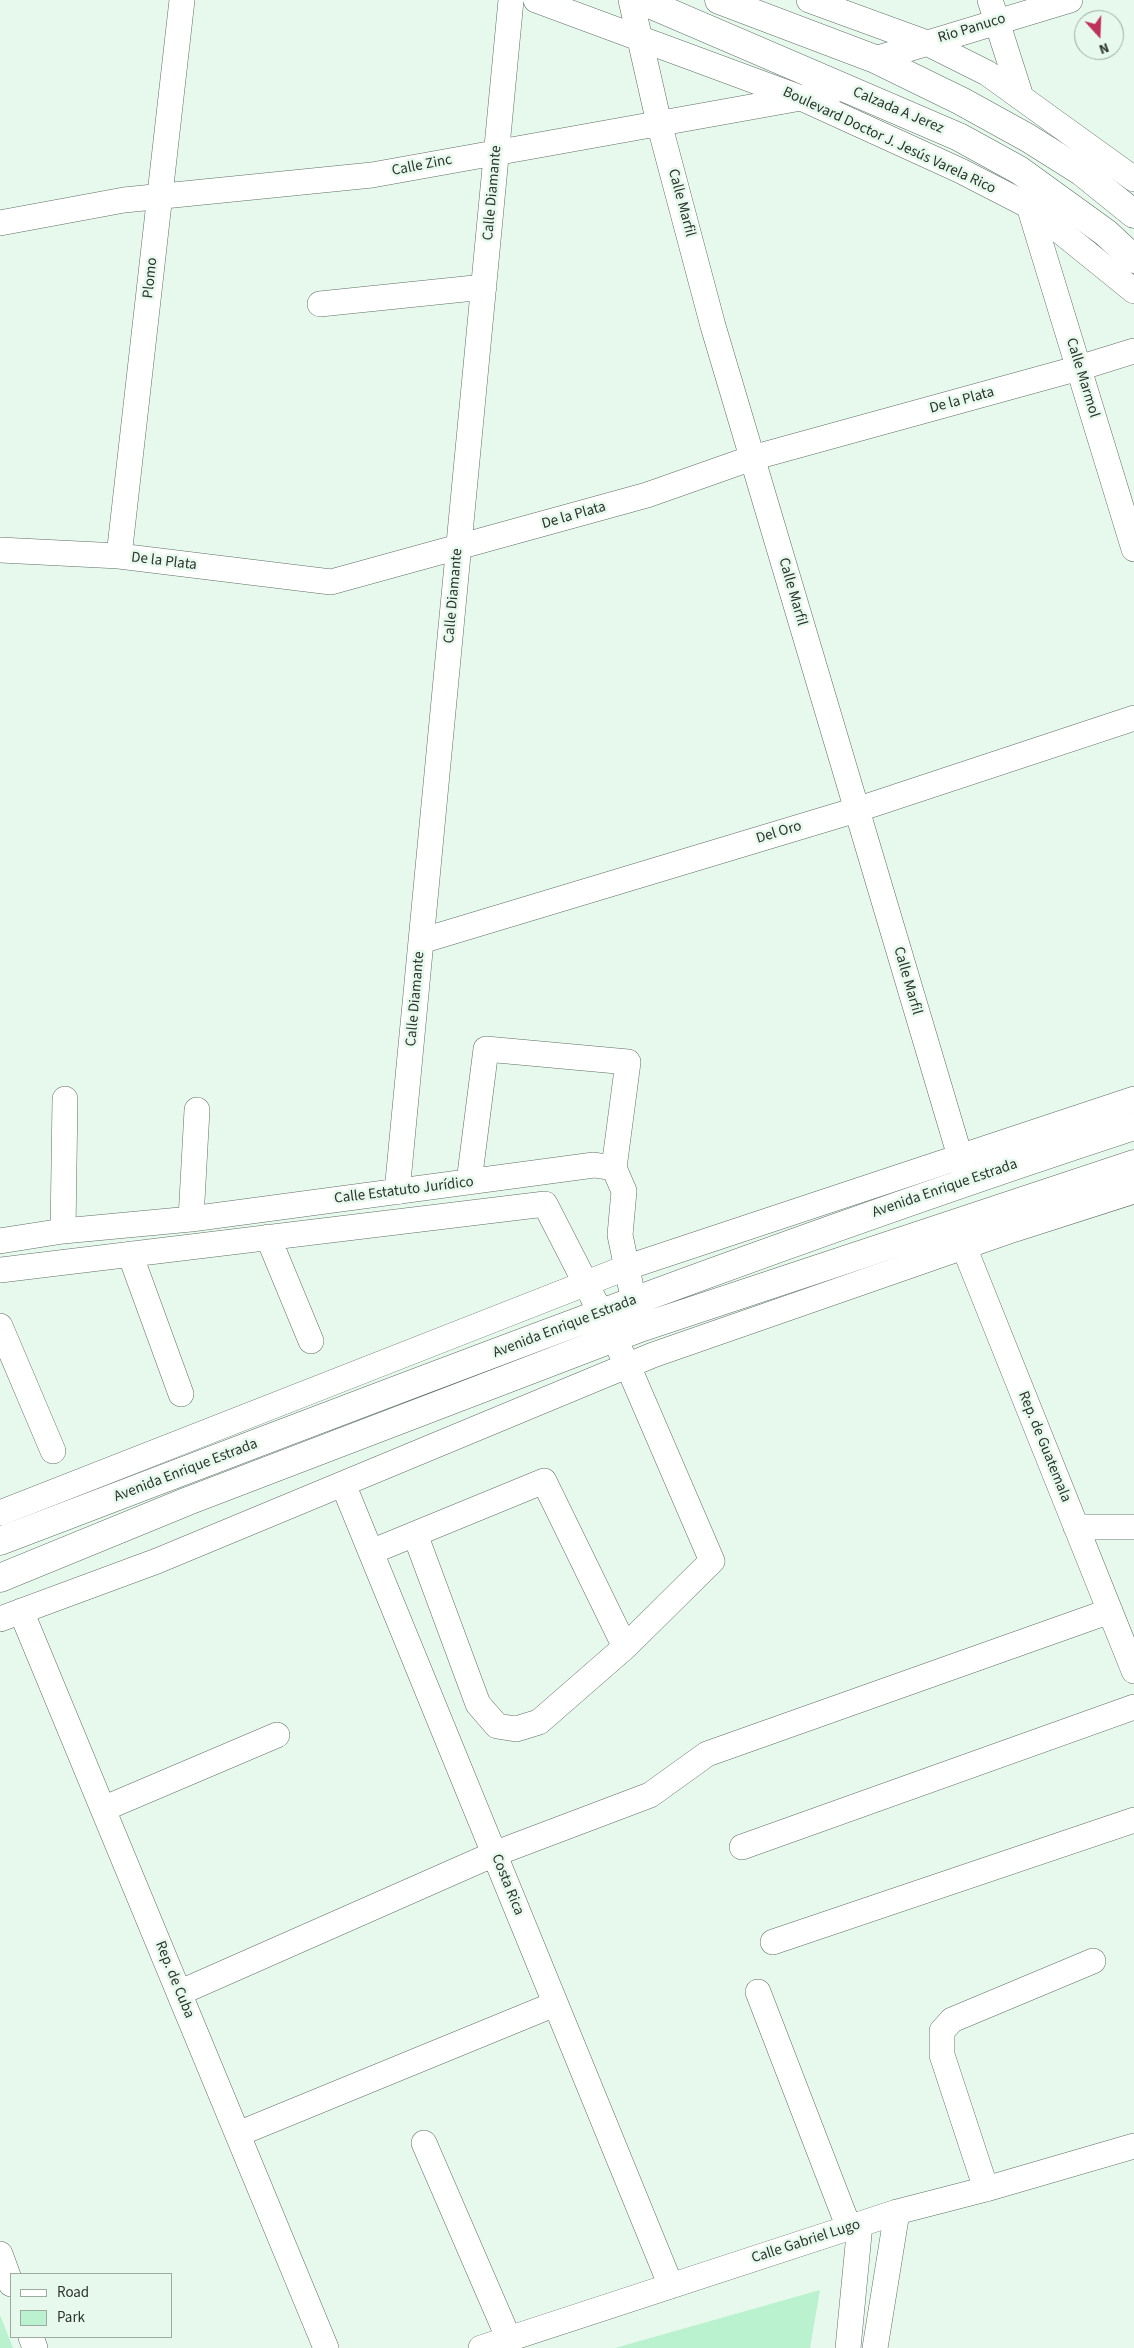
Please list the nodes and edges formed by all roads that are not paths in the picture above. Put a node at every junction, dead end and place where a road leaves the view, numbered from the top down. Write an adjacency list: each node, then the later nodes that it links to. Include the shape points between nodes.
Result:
1 (182, 0): 19 (street, Plomo)
2 (511, 0): 17 (street, Calle Diamante)
3 (536, 0): 10 (street, Boulevard Doctor J. Jesús Varela Rico)
4 (631, 0): 10 (street, Calle Marfil)
5 (640, 0): 13 (main road, Calzada A Jerez)
6 (719, 0): 12 (main road)
7 (809, 0): 11 (street)
8 (1070, 0): 9 (street, Rio Panuco)
9 (993, 11): 11 (street, Rio Panuco); 14 (street)
10 (641, 39): 15 (street, Boulevard Doctor J. Jesús Varela Rico); 16 (street, Calle Marfil)
11 (927, 43): 12 (street, Rio Panuco); 14 (street, via 987,73)
12 (875, 59): 21 (main road, via 1028,138 1082,172)
13 (842, 88): 15 (street, Calle Zinc); 23 (main road, Calzada A Jerez, via 959,137 1019,170 1106,233)
14 (1021, 97): 18 (street)
15 (801, 98): 16 (street, Calle Zinc); 20 (street, Boulevard Doctor J. Jesús Varela Rico, via 961,171)
16 (659, 123): 17 (street, Calle Zinc); 29 (street, Calle Marfil)
17 (497, 152): 19 (street, Calle Zinc, via 372,175); 24 (street, Calle Diamante)
18 (1134, 178)
19 (160, 196): 22 (street, Calle Zinc); 33 (street, Plomo)
20 (1029, 206): 25 (street, Boulevard Doctor J. Jesús Varela Rico); 28 (street, Calle Marmol)
21 (1134, 214)
22 (0, 223)
23 (1134, 259)
24 (484, 286): 26 (street); 30 (street, Calle Diamante)
25 (1134, 291)
26 (320, 304)
27 (1134, 351): 28 (street, De la Plata)
28 (1079, 368): 29 (street, De la Plata); 31 (street, Calle Marmol)
29 (752, 458): 30 (street, De la Plata, via 647,495); 35 (street, Calle Marfil)
30 (459, 548): 33 (street, De la Plata, via 331,582); 36 (street, Calle Diamante)
31 (1134, 549)
32 (0, 550): 33 (street, De la Plata)
33 (119, 556)
34 (1134, 718): 35 (street, Del Oro)
35 (856, 810): 36 (street, Del Oro); 41 (street, Calle Marfil)
36 (421, 941): 48 (street, Calle Diamante)
37 (1134, 1098): 41 (street)
38 (65, 1099): 52 (street)
39 (197, 1110): 50 (street)
40 (1134, 1126): 45 (main road, Avenida Enrique Estrada)
41 (959, 1155): 45 (street, Calle Marfil); 51 (street)
42 (1134, 1164): 53 (main road, Avenida Enrique Estrada)
43 (614, 1168): 44 (street, Calle Estatuto Jurídico, via 594,1165); 46 (street, via 628,1062 486,1049); 58 (street, via 624,1191 620,1234)
44 (545, 1172): 46 (street, Calle Estatuto Jurídico); 49 (street)
45 (967, 1180): 56 (main road, Avenida Enrique Estrada)
46 (470, 1182): 48 (street, Calle Estatuto Jurídico)
47 (1134, 1191): 53 (street)
48 (397, 1192): 50 (street, Calle Estatuto Jurídico)
49 (545, 1204): 54 (street, Calle Estatuto Jurídico); 60 (street)
50 (191, 1219): 52 (street, Calle Estatuto Jurídico)
51 (764, 1221): 56 (street); 58 (street)
52 (63, 1231): 55 (street, Calle Estatuto Jurídico)
53 (959, 1235): 64 (main road, Avenida Enrique Estrada); 67 (street); 73 (street, Rep. de Guatemala)
54 (268, 1237): 57 (street, Calle Estatuto Jurídico); 66 (street)
55 (0, 1240)
56 (773, 1250): 61 (main road, Avenida Enrique Estrada)
57 (130, 1254): 59 (street, Calle Estatuto Jurídico); 69 (street)
58 (625, 1268): 60 (street); 61 (street)
59 (0, 1270)
60 (586, 1283): 62 (street); 72 (street)
61 (633, 1301): 62 (main road, Avenida Enrique Estrada); 64 (street)
62 (601, 1313): 65 (street); 76 (main road, Avenida Enrique Estrada)
63 (0, 1326): 70 (street)
64 (640, 1328): 65 (main road, Avenida Enrique Estrada); 67 (street)
65 (614, 1338): 68 (street); 78 (main road, Avenida Enrique Estrada, via 188,1501)
66 (312, 1341)
67 (654, 1355): 68 (street)
68 (628, 1366): 71 (street); 81 (street, via 712,1561)
69 (181, 1394)
70 (52, 1452)
71 (343, 1484): 77 (street, Costa Rica); 80 (street, via 157,1561)
72 (0, 1513)
73 (1076, 1527): 74 (street); 79 (street, Rep. de Guatemala)
74 (1134, 1527)
75 (415, 1534): 77 (street); 81 (street, via 544,1481); 81 (street, via 478,1704 497,1726 516,1729 539,1722)
76 (0, 1541)
77 (371, 1552): 88 (street, Costa Rica)
78 (0, 1578)
79 (1110, 1611): 82 (street, Rep. de Guatemala); 88 (street, via 707,1754 650,1796)
80 (11, 1615): 85 (street, Rep. de Cuba)
81 (625, 1647)
82 (1134, 1671)
83 (1134, 1707): 87 (street)
84 (277, 1736): 85 (street)
85 (103, 1809): 92 (street, Rep. de Cuba)
86 (1134, 1820): 89 (street)
87 (742, 1847)
88 (494, 1854): 92 (street); 93 (street, Costa Rica)
89 (773, 1942)
90 (1093, 1961): 97 (street, via 952,2020 942,2031 942,2055)
91 (758, 1992): 99 (street)
92 (179, 1993): 94 (street, Rep. de Cuba)
93 (555, 2004): 94 (street); 102 (street, Costa Rica)
94 (238, 2134): 104 (street, Rep. de Cuba)
95 (424, 2143): 103 (street)
96 (1134, 2146): 97 (street, Calle Gabriel Lugo)
97 (986, 2189): 98 (street, Calle Gabriel Lugo)
98 (897, 2212): 99 (street, Calle Gabriel Lugo); 107 (street)
99 (854, 2226): 102 (street, Calle Gabriel Lugo); 106 (street)
100 (0, 2254): 101 (street)
101 (10, 2281)
102 (671, 2286): 103 (street, Calle Gabriel Lugo)
103 (508, 2338): 105 (street, Calle Gabriel Lugo)
104 (326, 2348)
105 (481, 2348)
106 (848, 2348)
107 (874, 2348)

